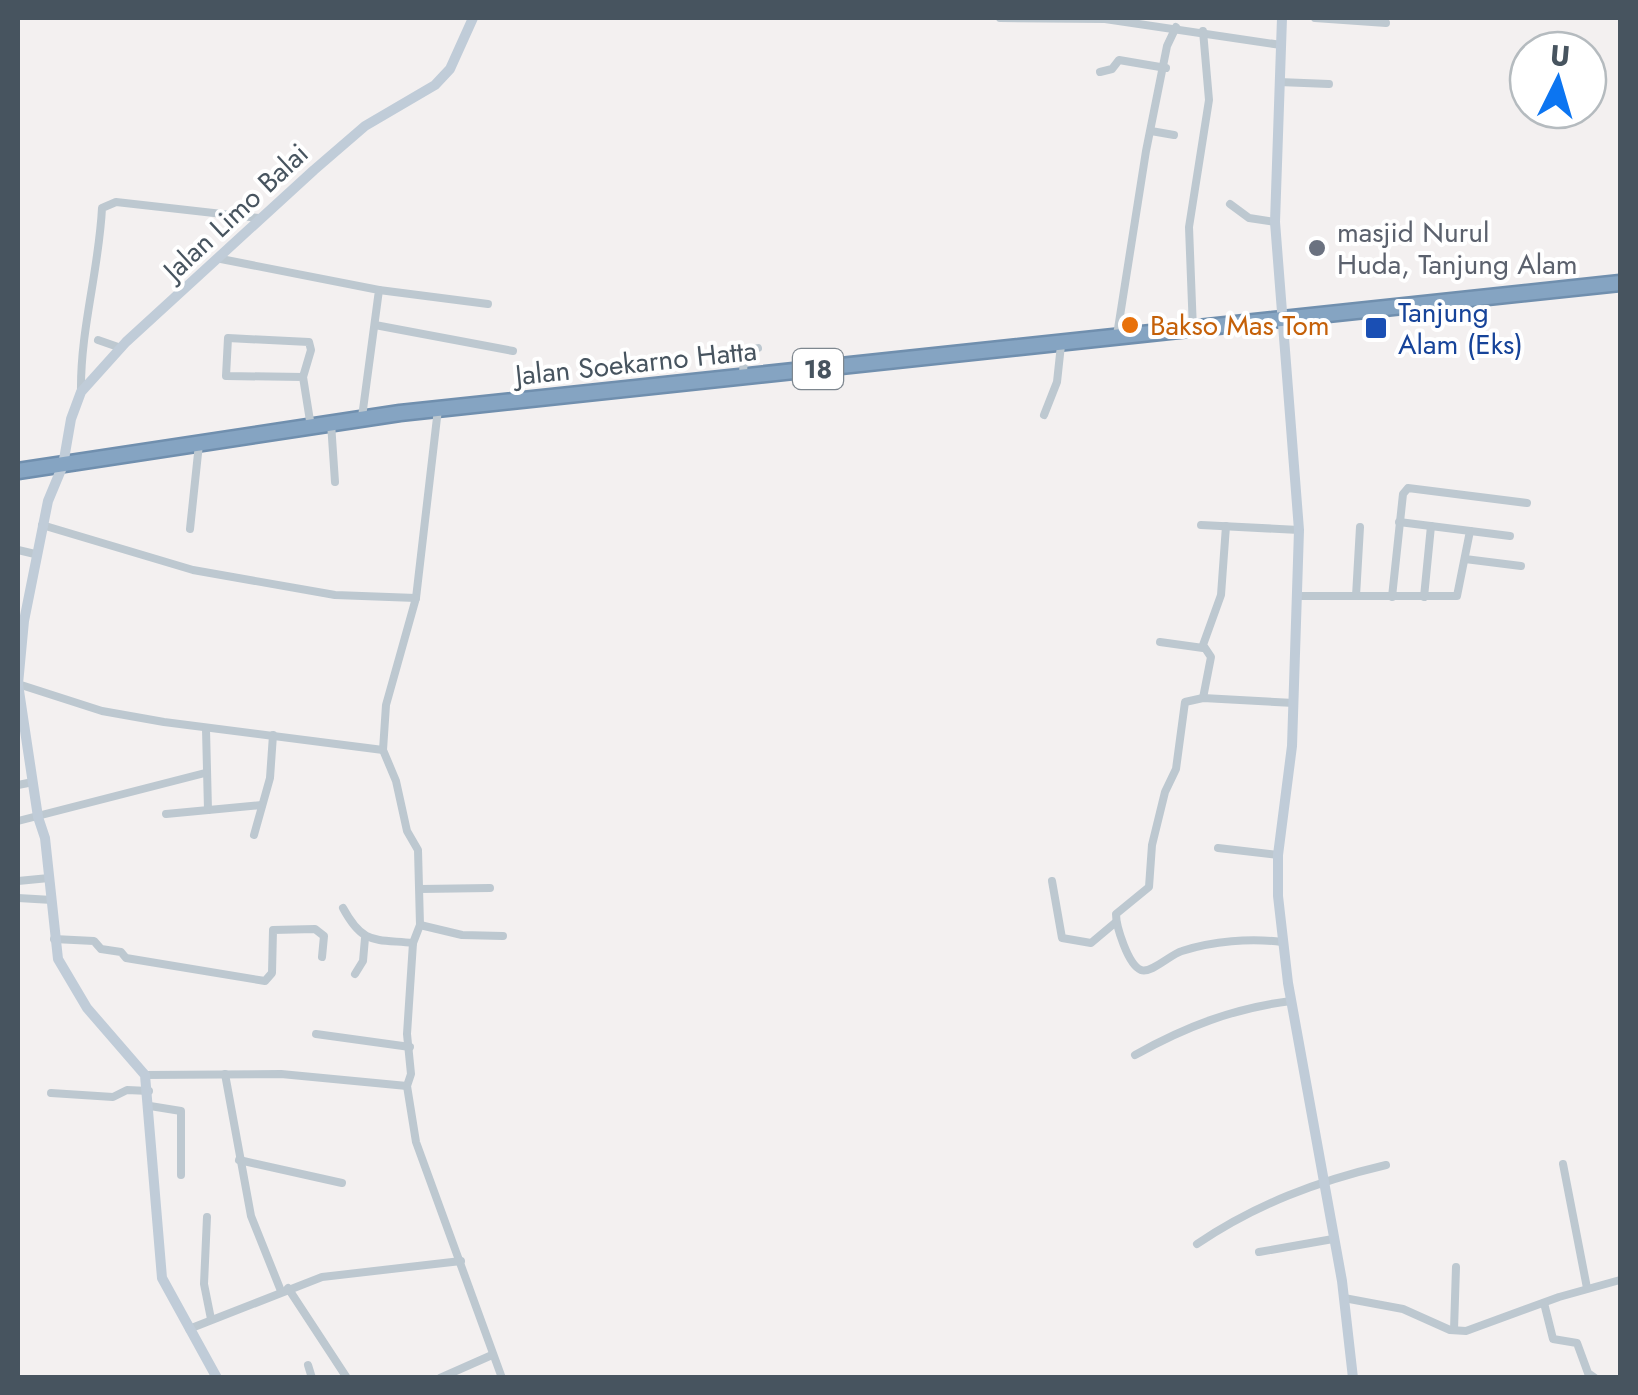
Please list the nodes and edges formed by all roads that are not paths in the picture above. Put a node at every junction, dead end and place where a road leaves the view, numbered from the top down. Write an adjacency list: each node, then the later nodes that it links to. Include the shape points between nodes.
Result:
1 (473, 18): 16 (street, Jalan Limo Balai, via 436,85 365,126)
2 (1000, 18): 6 (street)
3 (1282, 18): 8 (street)
4 (1315, 18): 5 (street)
5 (1386, 23)
6 (1176, 27): 7 (street); 9 (street, via 1166,46)
7 (1203, 32): 8 (street); 24 (street, via 1208,100 1189,227)
8 (1281, 46): 11 (street)
9 (1166, 68): 10 (street, via 1119,60); 13 (street)
10 (1100, 72)
11 (1279, 82): 12 (street); 17 (street)
12 (1329, 84)
13 (1151, 131): 14 (street); 26 (street)
14 (1174, 135)
15 (1230, 204): 17 (street, via 1248,218)
16 (259, 218): 18 (street, Jalan Limo Balai); 33 (street, via 116,202 102,208 100,259 81,352)
17 (1275, 222): 22 (street)
18 (220, 259): 20 (street); 28 (street, Jalan Limo Balai)
19 (1620, 283): 22 (highway, Jalan Soekarno Hatta / 18)
20 (379, 290): 21 (street); 23 (street)
21 (488, 304)
22 (1280, 319): 24 (highway, Jalan Soekarno Hatta / 18); 51 (street)
23 (375, 326): 30 (street); 36 (street)
24 (1193, 331): 26 (highway, Jalan Soekarno Hatta / 18)
25 (98, 340): 28 (street)
26 (1117, 340): 27 (highway, Jalan Soekarno Hatta / 18)
27 (1061, 345): 31 (highway, Jalan Soekarno Hatta / 18); 35 (street, via 1058,382)
28 (121, 348): 33 (street, Jalan Limo Balai)
29 (758, 348): 31 (street, via 744,352)
30 (514, 351)
31 (743, 376): 34 (highway, Jalan Soekarno Hatta / 18)
32 (303, 377): 32 (street, via 308,342 228,338 226,376); 38 (street)
33 (82, 392): 40 (street, Jalan Limo Balai)
34 (438, 409): 36 (highway, Jalan Soekarno Hatta / 18); 62 (street)
35 (1044, 415)
36 (362, 418): 37 (highway, Jalan Soekarno Hatta / 18)
37 (332, 424): 38 (highway, Jalan Soekarno Hatta / 18); 42 (street)
38 (311, 427): 39 (highway, Jalan Soekarno Hatta / 18)
39 (199, 444): 40 (highway, Jalan Soekarno Hatta / 18); 50 (street)
40 (63, 465): 41 (highway, Jalan Soekarno Hatta / 18); 46 (street, Jalan Limo Balai)
41 (18, 472)
42 (335, 482)
43 (1527, 503): 44 (street, via 1412,488 1403,494)
44 (1399, 522): 48 (street); 60 (street)
45 (1201, 525): 47 (street)
46 (42, 526): 55 (street, Jalan Limo Balai); 62 (street, via 192,570 335,595)
47 (1226, 526): 51 (street); 64 (street, via 1221,595)
48 (1431, 526): 52 (street); 61 (street)
49 (1360, 528): 59 (street)
50 (190, 530)
51 (1299, 530): 58 (street)
52 (1470, 531): 53 (street); 56 (street)
53 (1510, 536)
54 (18, 550): 55 (street)
55 (35, 554): 65 (street, Jalan Limo Balai)
56 (1465, 559): 57 (street); 61 (street, via 1457,596)
57 (1520, 566)
58 (1296, 596): 59 (street); 67 (street)
59 (1356, 596): 60 (street)
60 (1392, 597): 61 (street)
61 (1424, 597)
62 (416, 598): 70 (street, via 386,705)
63 (1160, 642): 64 (street)
64 (1202, 648): 66 (street, via 1211,657)
65 (18, 684): 68 (street, via 102,711); 72 (street, Jalan Limo Balai)
66 (1203, 698): 67 (street); 90 (street, via 1189,699 1183,708 1176,769 1152,845 1150,887 1118,909)
67 (1294, 703): 81 (street)
68 (206, 729): 69 (street); 71 (street)
69 (274, 735): 70 (street); 74 (street)
70 (383, 750): 86 (street, via 418,850)
71 (205, 773): 75 (street); 77 (street)
72 (33, 782): 73 (street); 77 (street, Jalan Limo Balai)
73 (18, 784)
74 (262, 804): 75 (street); 79 (street)
75 (208, 810): 76 (street)
76 (166, 814)
77 (38, 818): 78 (street); 82 (street, Jalan Limo Balai)
78 (18, 820)
79 (254, 835)
80 (1218, 848): 81 (street)
81 (1278, 855): 96 (street)
82 (49, 878): 84 (street); 88 (street, Jalan Limo Balai)
83 (1052, 880): 90 (street, via 1062,938 1092,942)
84 (18, 881)
85 (490, 888): 86 (street)
86 (420, 889): 91 (street)
87 (18, 898): 88 (street)
88 (52, 900): 94 (street, Jalan Limo Balai)
89 (343, 908): 93 (street)
90 (1116, 922): 96 (street, via 1147,971 1179,951)
91 (420, 924): 92 (street); 95 (street)
92 (503, 936)
93 (365, 938): 95 (street); 98 (street)
94 (54, 939): 97 (street, via 94,941 126,958 265,981 272,973 273,930 315,928 324,936); 104 (street, Jalan Limo Balai, via 68,981)
95 (413, 942): 101 (street)
96 (1282, 942): 99 (street)
97 (322, 957)
98 (354, 974)
99 (1292, 1002): 102 (street, via 1241,1008); 113 (street)
100 (316, 1034): 101 (street)
101 (410, 1047): 105 (street)
102 (1135, 1055)
103 (225, 1074): 104 (street); 105 (street); 109 (street)
104 (145, 1075): 106 (street)
105 (407, 1086): 119 (street, via 424,1174)
106 (149, 1091): 107 (street, via 113,1097); 108 (street)
107 (52, 1093)
108 (150, 1106): 112 (street, via 176,1108 182,1115); 127 (street, via 159,1264)
109 (239, 1160): 114 (street); 123 (street, via 251,1216)
110 (1563, 1164): 122 (street)
111 (1386, 1165): 113 (street)
112 (180, 1175)
113 (1323, 1180): 116 (street); 117 (street)
114 (342, 1183)
115 (207, 1217): 126 (street, via 204,1284)
116 (1334, 1240): 118 (street); 124 (street)
117 (1197, 1244)
118 (1259, 1252)
119 (461, 1261): 123 (street, via 322,1276); 129 (street)
120 (1456, 1267): 128 (street)
121 (1620, 1280): 122 (street)
122 (1588, 1288): 125 (street)
123 (285, 1289): 126 (street); 134 (street)
124 (1344, 1298): 128 (street, via 1403,1309); 137 (street)
125 (1544, 1303): 128 (street, via 1472,1330); 131 (street, via 1552,1339 1580,1345)
126 (211, 1319): 127 (street)
127 (189, 1329): 132 (street)
128 (1454, 1330)
129 (492, 1355): 135 (street); 136 (street)
130 (308, 1365): 133 (street)
131 (1587, 1376)
132 (217, 1378)
133 (312, 1378)
134 (347, 1378)
135 (440, 1378)
136 (502, 1378)
137 (1353, 1378)

